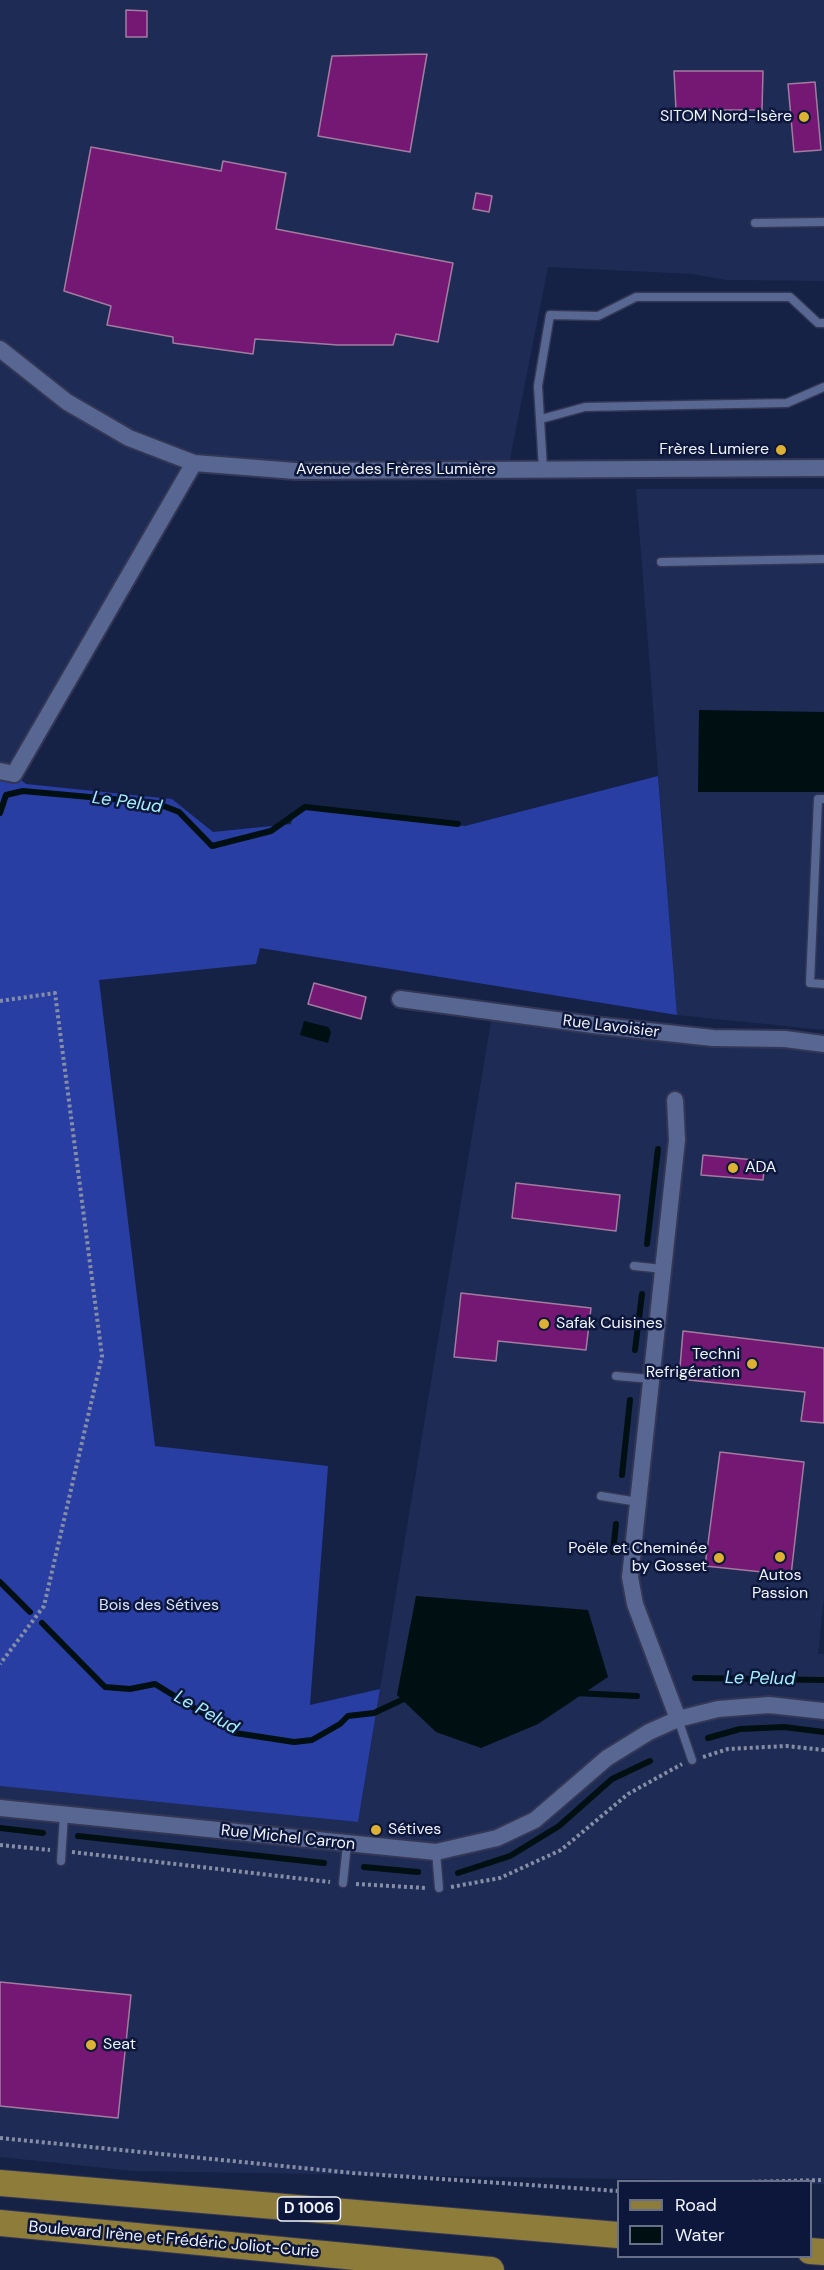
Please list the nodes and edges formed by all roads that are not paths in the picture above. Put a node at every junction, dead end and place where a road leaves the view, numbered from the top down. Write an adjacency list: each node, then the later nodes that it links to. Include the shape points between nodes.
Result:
1 (824, 222): 2 (lane)
2 (754, 223)
3 (824, 323): 6 (lane, via 818,323 790,297 636,297 598,316 550,315 538,386)
4 (0, 349): 7 (street, Avenue des Frères Lumière, via 67,402 129,438)
5 (824, 387): 6 (lane, via 787,403 585,407)
6 (541, 419): 9 (lane)
7 (194, 463): 9 (street, Avenue des Frères Lumière, via 295,471); 12 (street, via 14,774)
8 (824, 468): 9 (street, Avenue des Frères Lumière)
9 (543, 469)
10 (824, 559): 11 (lane)
11 (661, 562)
12 (0, 771)
13 (824, 799): 14 (lane, via 818,799 810,983)
14 (824, 984)
15 (400, 999): 16 (street, Rue Lavoisier, via 713,1038)
16 (824, 1044)
17 (675, 1100): 19 (street, via 677,1140)
18 (634, 1266): 19 (lane)
19 (663, 1269): 21 (street)
20 (616, 1376): 21 (lane)
21 (651, 1379): 23 (street)
22 (601, 1497): 23 (lane)
23 (638, 1502): 25 (street, via 630,1577 635,1604)
24 (824, 1711): 25 (street, Rue Michel Carron, via 769,1705 718,1708)
25 (678, 1719): 26 (lane); 30 (street, Rue Michel Carron, via 607,1758 535,1820 497,1838)
26 (692, 1760)
27 (0, 1808): 28 (street, Rue Michel Carron)
28 (64, 1815): 29 (street, Rue Michel Carron); 31 (lane)
29 (347, 1844): 30 (street, Rue Michel Carron); 32 (lane)
30 (436, 1852): 33 (lane)
31 (61, 1861)
32 (343, 1883)
33 (439, 1888)
34 (0, 2183): 36 (main road, D 1006)
35 (0, 2223): 37 (main road, Boulevard Irène et Frédéric Joliot-Curie)
36 (617, 2235)
37 (490, 2270)

